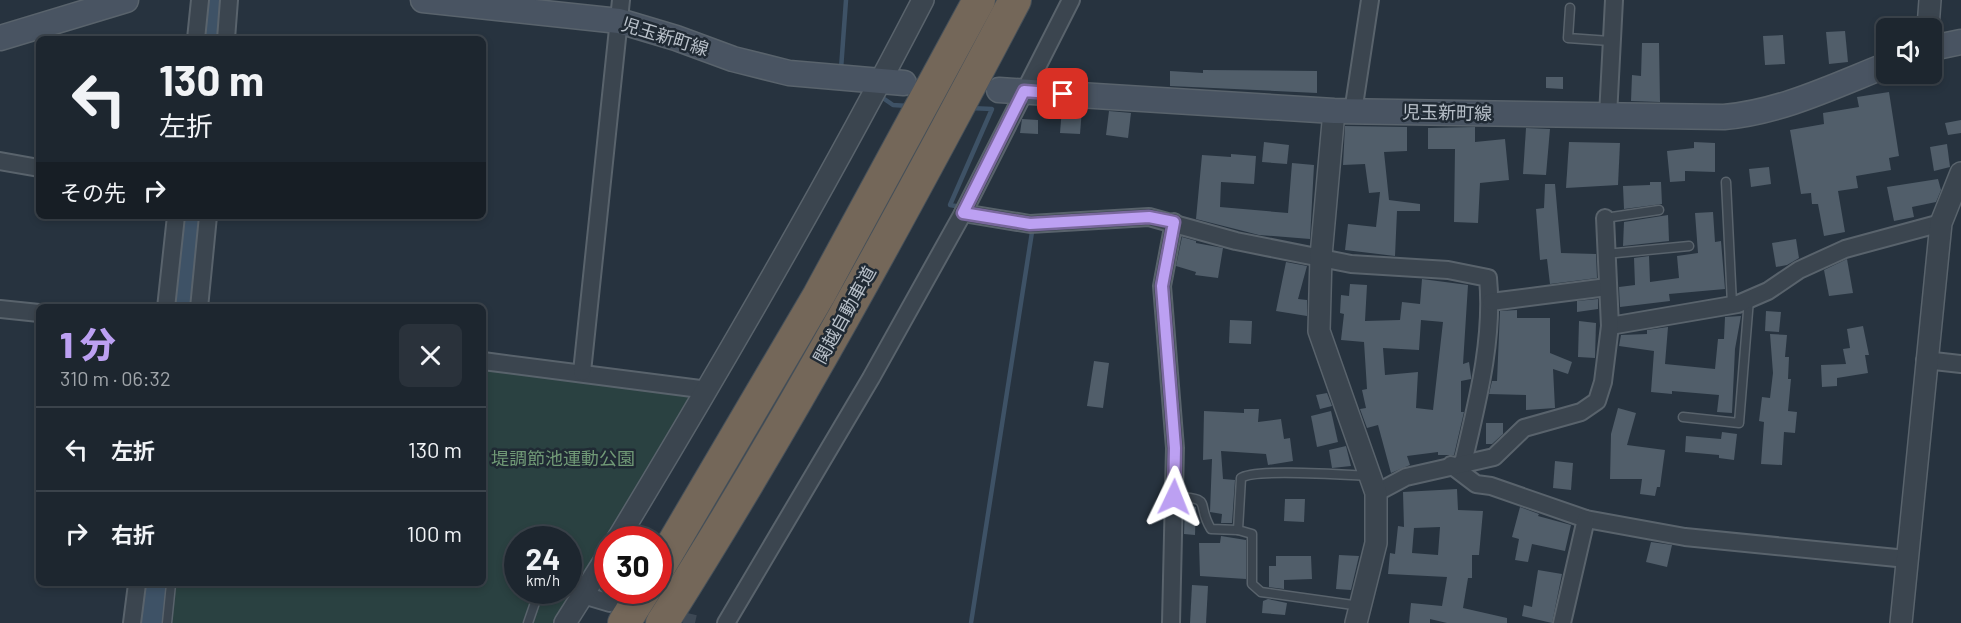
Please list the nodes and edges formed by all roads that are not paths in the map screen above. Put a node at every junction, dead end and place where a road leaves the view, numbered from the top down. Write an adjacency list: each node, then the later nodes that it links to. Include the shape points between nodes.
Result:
1 (126, 0): 17 (main road)
2 (200, 0): 15 (street)
3 (229, 0): 16 (street)
4 (423, 0): 13 (main road, 児玉新町線)
5 (923, 0): 22 (street)
6 (978, 0): 62 (highway, 関越自動車道, via 819,295)
7 (1015, 0): 75 (highway, 関越自動車道, via 851,306 741,497)
8 (1071, 0): 24 (street)
9 (1370, 0): 25 (street)
10 (1614, 0): 18 (street)
11 (1930, 0): 14 (street)
12 (1570, 8): 18 (lane, via 1568,38)
13 (620, 11): 22 (main road, 児玉新町線, via 733,59 789,73); 53 (street)
14 (1929, 18)
15 (196, 36)
16 (226, 36)
17 (0, 38)
18 (1610, 41): 26 (street)
19 (1961, 42): 20 (main road)
20 (1942, 46)
21 (1876, 69): 26 (main road, 児玉新町線, via 1746,115)
22 (893, 82): 54 (street)
23 (999, 90): 24 (main road, 児玉新町線)
24 (1024, 91): 25 (main road, 児玉新町線); 32 (street)
25 (1344, 112): 26 (main road, 児玉新町線); 40 (street)
26 (1608, 116)
27 (0, 161): 28 (street)
28 (36, 167)
29 (1961, 173): 37 (street)
30 (1726, 182): 46 (lane)
31 (1659, 210): 33 (lane)
32 (963, 213): 36 (street, via 1030,224 1149,217); 76 (street)
33 (1605, 218): 39 (street)
34 (176, 219): 44 (street)
35 (208, 219): 45 (street)
36 (1174, 222): 40 (street, via 1236,241); 58 (street, via 1162,286 1175,448)
37 (1941, 223): 42 (street, via 1845,249); 50 (street)
38 (1689, 246): 39 (lane)
39 (1606, 254): 41 (street)
40 (1321, 256): 43 (street, via 1351,264 1448,270 1488,278); 57 (street, via 1319,331)
41 (1607, 288): 43 (street); 49 (street)
42 (1749, 298): 46 (street); 55 (lane, via 1739,423)
43 (1491, 302): 56 (street, via 1480,392)
44 (166, 304)
45 (199, 304)
46 (1732, 304): 49 (street)
47 (0, 309): 48 (street)
48 (36, 313)
49 (1611, 326): 56 (street, via 1604,382 1597,400 1581,412 1524,428 1494,457)
50 (1925, 360): 52 (street); 63 (street)
51 (486, 361): 53 (street)
52 (1961, 364)
53 (582, 372): 54 (street)
54 (708, 390): 60 (street)
55 (1683, 417)
56 (1457, 464): 57 (street); 59 (street, via 1476,484)
57 (1373, 484): 61 (lane, via 1246,474 1241,478); 70 (street, via 1376,543)
58 (1174, 497): 61 (lane, via 1203,502 1211,529); 77 (street)
59 (1586, 519): 63 (street, via 1685,537); 78 (street)
60 (625, 526)
61 (1238, 530): 70 (lane, via 1252,534 1254,588)
62 (672, 545)
63 (1907, 559): 79 (street)
64 (594, 577): 67 (street)
65 (136, 586): 71 (street)
66 (171, 586): 72 (lane)
67 (583, 595): 69 (street); 74 (street)
68 (535, 604): 73 (lane)
69 (617, 613)
70 (1358, 614)
71 (132, 623)
72 (167, 623)
73 (528, 623)
74 (565, 623)
75 (662, 623)
76 (726, 623)
77 (1171, 623)
78 (1562, 623)
79 (1901, 623)

